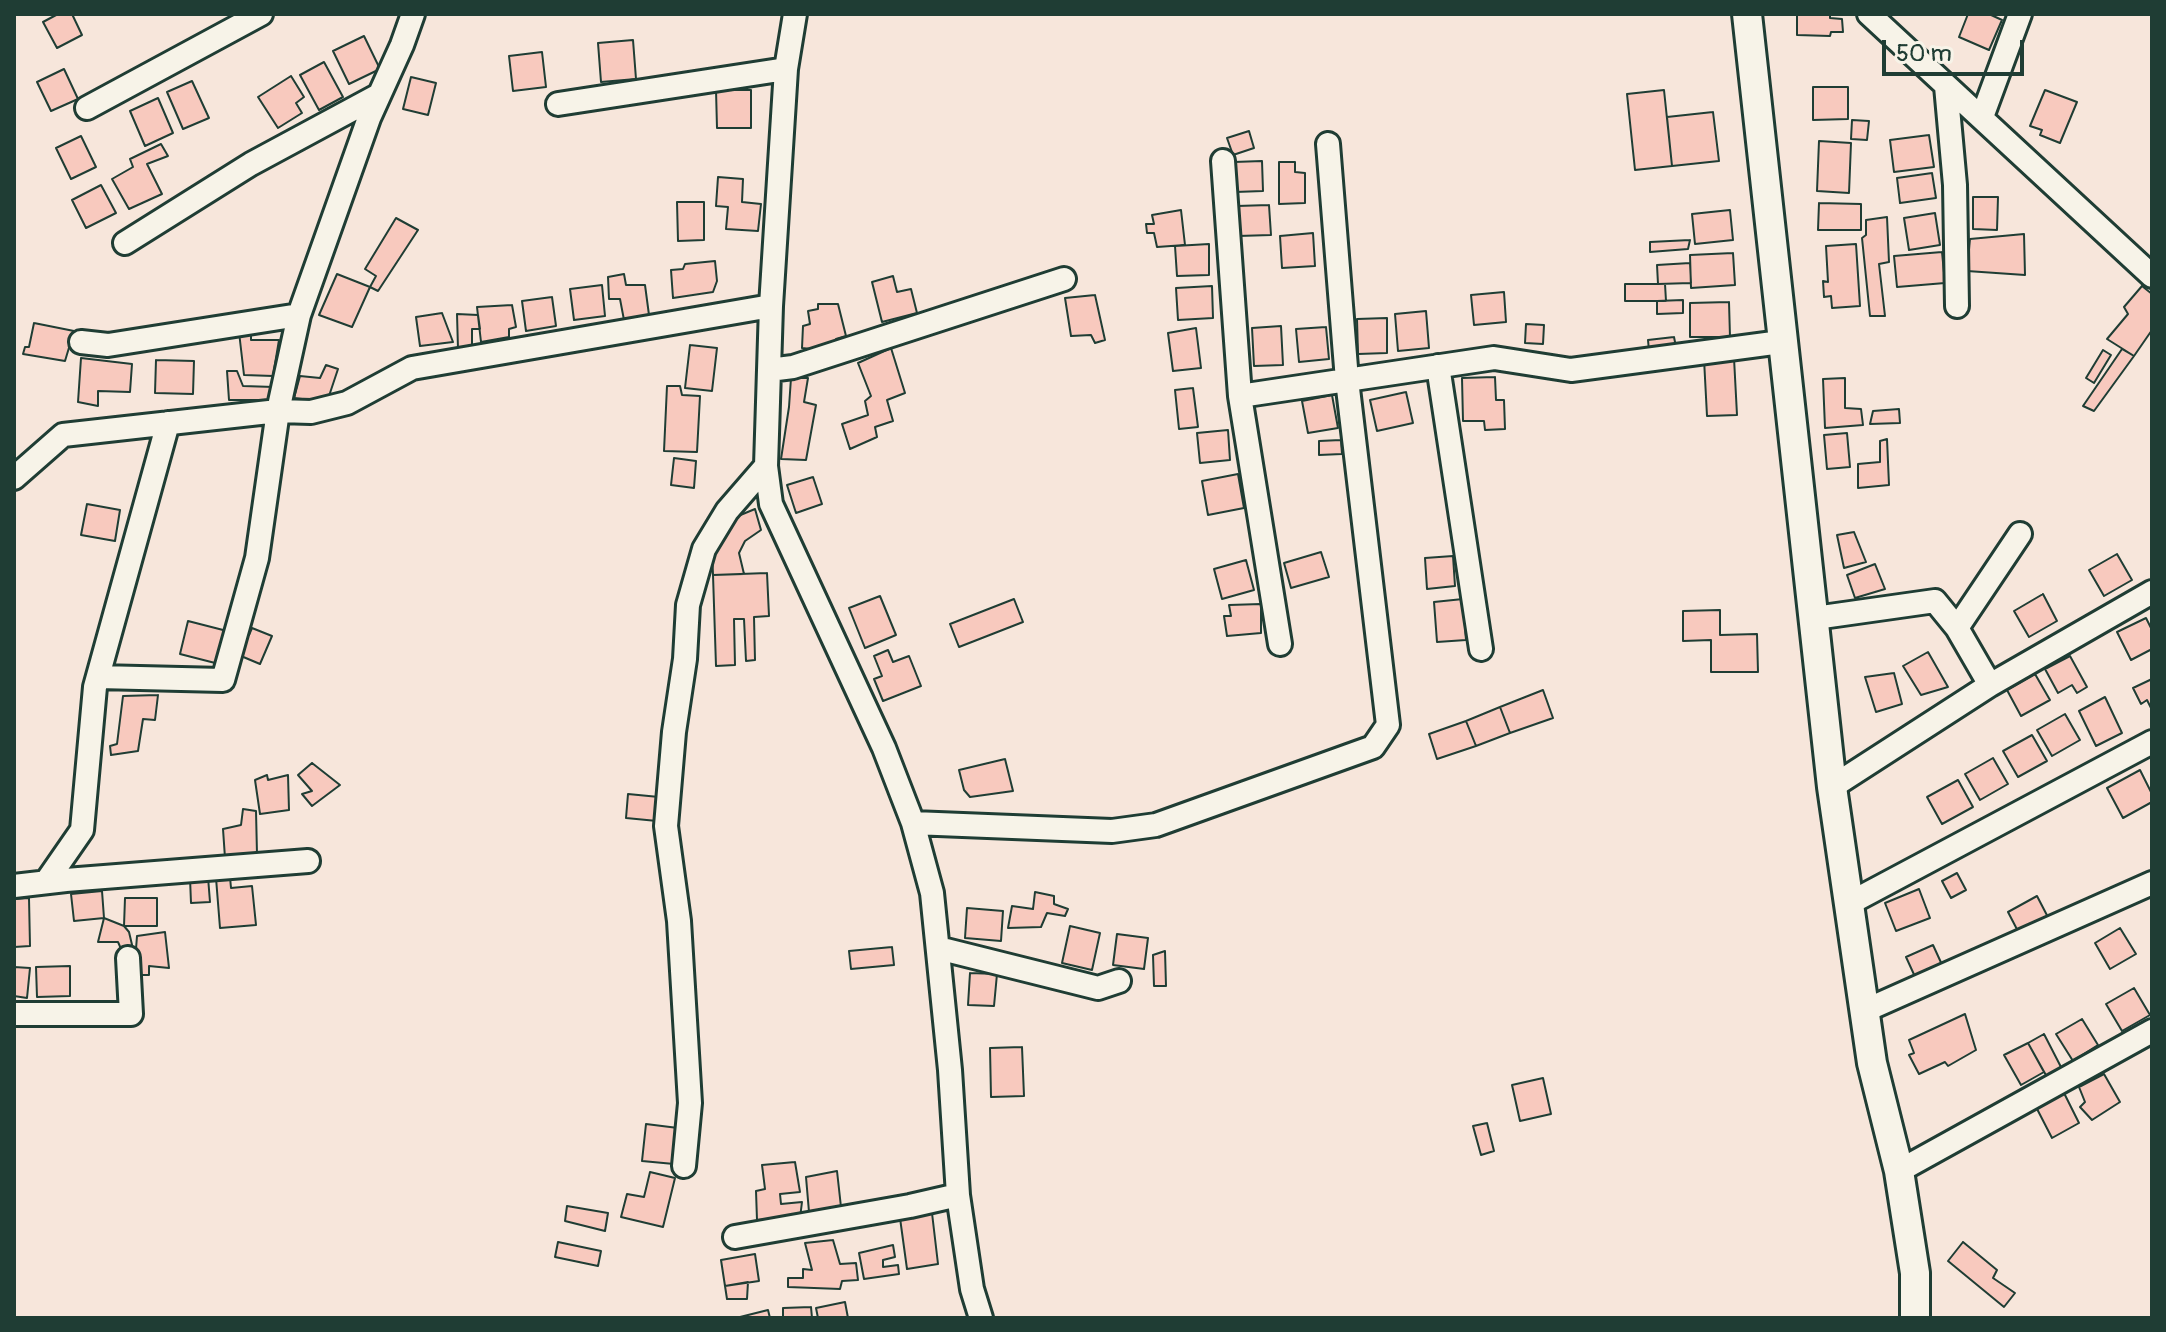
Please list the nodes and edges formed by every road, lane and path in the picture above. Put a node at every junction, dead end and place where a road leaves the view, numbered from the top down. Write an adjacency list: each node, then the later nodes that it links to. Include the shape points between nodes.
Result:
1 (261, 14): 11 (street)
2 (413, 14): 9 (street)
3 (795, 14): 7 (street)
4 (1747, 14): 22 (main road)
5 (1869, 14): 8 (street)
6 (2020, 14): 12 (street)
7 (786, 69): 10 (street); 18 (street)
8 (1946, 86): 12 (street); 19 (street, via 1955,185)
9 (379, 95): 15 (street, via 251,164); 20 (street)
10 (558, 104)
11 (87, 108)
12 (1982, 117): 16 (street)
13 (1328, 144): 25 (street)
14 (1223, 161): 26 (street)
15 (125, 243)
16 (2152, 276)
17 (1064, 279): 24 (street, via 793,367)
18 (771, 306): 24 (street); 27 (street, via 412,368 347,403 311,412)
19 (1957, 306)
20 (299, 315): 21 (street, via 108,345); 27 (street)
21 (81, 342)
22 (1781, 342): 23 (street, via 1571,370 1494,358); 33 (main road)
23 (1438, 366): 25 (street); 36 (street)
24 (769, 370): 29 (street)
25 (1347, 380): 26 (street); 41 (street, via 1388,725 1373,747 1156,825 1112,831)
26 (1240, 396): 35 (street)
27 (278, 411): 28 (street); 37 (street, via 257,558 223,680)
28 (168, 423): 30 (street, via 63,435); 37 (street)
29 (766, 466): 41 (street, via 771,504 884,748); 53 (street, via 727,511 704,549 688,605 666,826 679,921 690,1103)
30 (14, 478)
31 (2020, 534): 34 (street)
32 (2152, 592): 38 (street)
33 (1815, 618): 34 (street, via 1935,601); 40 (main road)
34 (1957, 628): 38 (street)
35 (1280, 644)
36 (1481, 649)
37 (98, 677): 43 (street, via 82,830)
38 (1990, 685): 40 (street)
39 (2152, 742): 46 (street)
40 (1832, 787): 46 (main road)
41 (913, 823): 47 (street, via 932,893)
42 (308, 861): 43 (street)
43 (46, 882): 45 (street)
44 (2152, 883): 50 (street)
45 (14, 886)
46 (1848, 904): 50 (main road)
47 (938, 948): 49 (street, via 1098,988); 55 (street)
48 (128, 958): 51 (street, via 131,1014)
49 (1119, 981)
50 (1864, 1011): 54 (main road)
51 (14, 1014)
52 (2152, 1031): 54 (street)
53 (684, 1166)
54 (1899, 1171): 58 (main road, via 1915,1273)
55 (958, 1195): 56 (street); 57 (street)
56 (735, 1237)
57 (981, 1318)
58 (1915, 1318)

